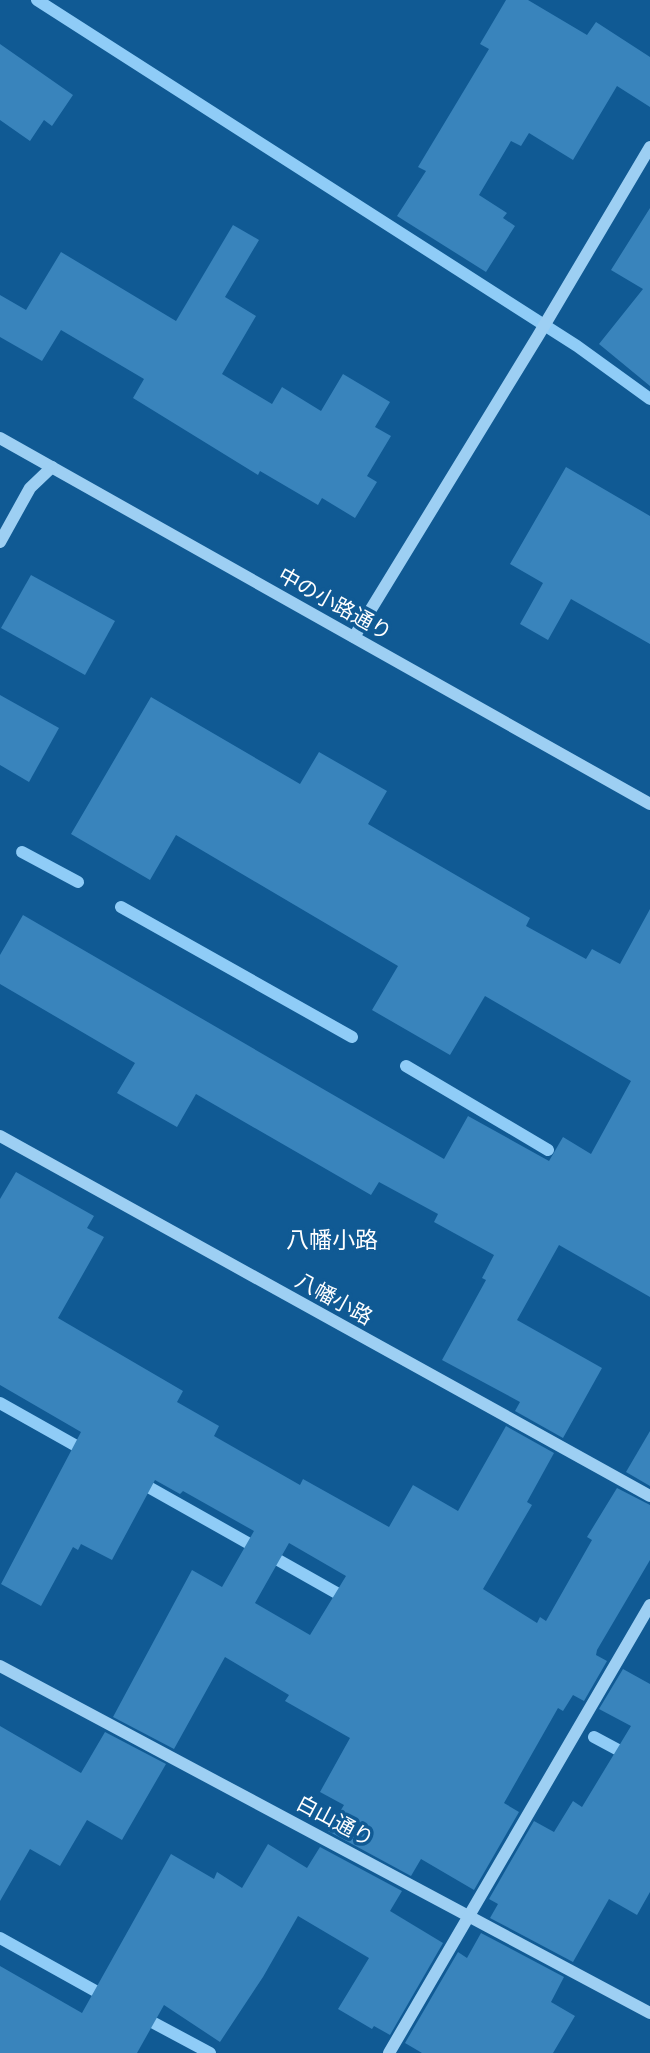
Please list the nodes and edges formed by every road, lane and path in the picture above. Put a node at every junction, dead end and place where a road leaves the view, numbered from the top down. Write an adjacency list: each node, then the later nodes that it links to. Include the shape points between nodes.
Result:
1 (650, 147): 5 (street)
2 (0, 438): 3 (street, 中の小路通り)
3 (52, 467): 4 (street, via 30,488); 5 (street, 中の小路通り)
4 (0, 542)
5 (354, 637): 6 (street, 中の小路通り)
6 (650, 804)
7 (0, 1136): 8 (street, 八幡小路)
8 (650, 1496)
9 (650, 1605): 11 (street)
10 (0, 1666): 11 (street, 白山通り)
11 (469, 1915): 12 (street, 白山通り); 13 (street)
12 (650, 2013)
13 (389, 2053)

